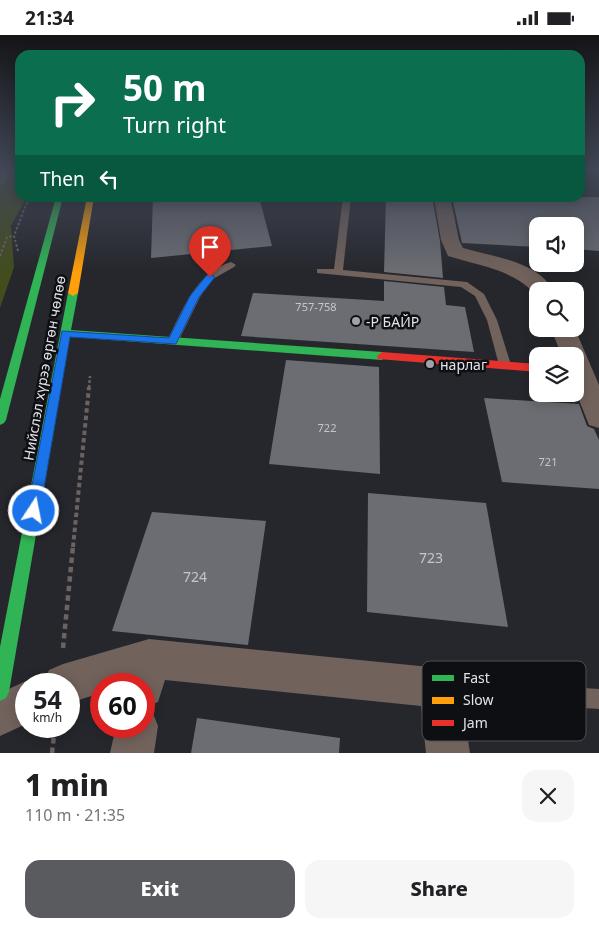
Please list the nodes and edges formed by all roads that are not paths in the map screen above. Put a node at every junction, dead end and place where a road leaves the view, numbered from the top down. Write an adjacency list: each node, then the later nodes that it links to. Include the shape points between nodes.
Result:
1 (58, 205): 17 (main road, Нийслэл хүрээ өргөн чөлөө, via 34,313)
2 (90, 205): 9 (main road, Нийслэл хүрээ өргөн чөлөө)
3 (346, 205): 7 (lane)
4 (443, 205): 8 (street, via 455,252 511,267)
5 (231, 265): 12 (lane, via 210,277 194,296)
6 (320, 271): 7 (lane)
7 (338, 272): 13 (lane, via 463,284 479,294 492,320)
8 (537, 282)
9 (70, 308): 10 (main road); 11 (main road, Нийслэл хүрээ өргөн чөлөө)
10 (56, 310)
11 (66, 333): 12 (main road); 22 (main road, Нийслэл хүрээ өргөн чөлөө)
12 (172, 341): 13 (main road)
13 (505, 365): 14 (main road)
14 (529, 367)
15 (584, 374): 16 (street)
16 (599, 417)
17 (0, 420)
18 (63, 669): 19 (street)
19 (129, 673)
20 (155, 674): 21 (street)
21 (422, 688)
22 (0, 692)
23 (586, 698): 24 (lane)
24 (599, 699)
25 (15, 708): 26 (street)
26 (0, 715)
27 (135, 738): 28 (street)
28 (132, 753)

